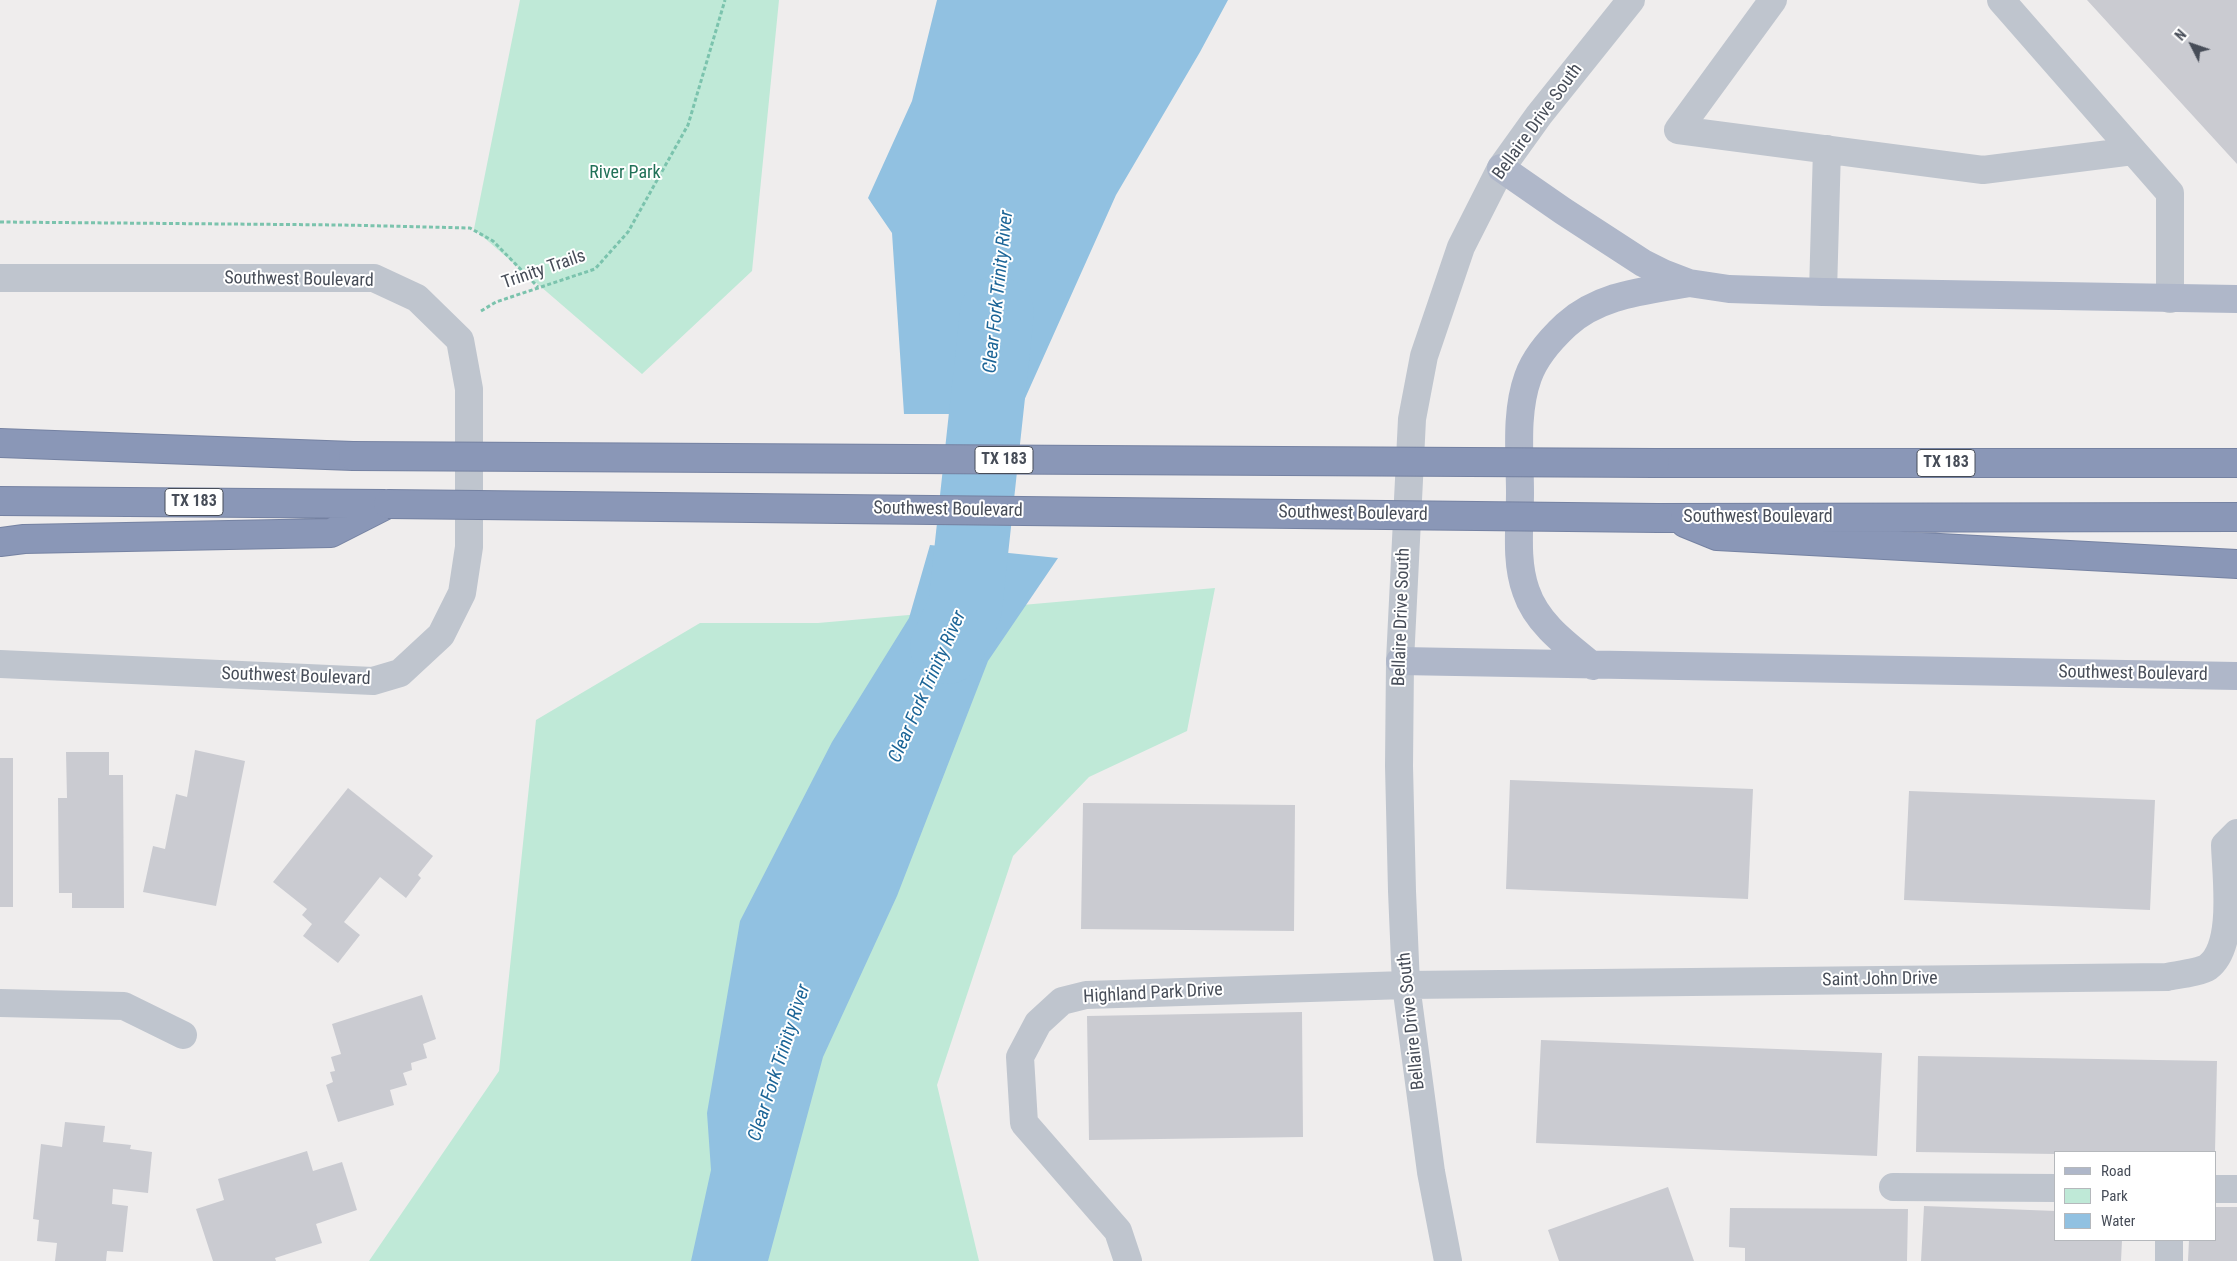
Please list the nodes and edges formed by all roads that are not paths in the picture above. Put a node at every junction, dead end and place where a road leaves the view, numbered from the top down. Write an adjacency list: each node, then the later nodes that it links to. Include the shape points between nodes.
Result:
1 (1631, 0): 6 (street, Bellaire Drive South)
2 (1773, 0): 4 (street, via 1678,130)
3 (2002, 0): 5 (street)
4 (1827, 150): 5 (street, via 1983,170); 9 (street)
5 (2133, 151): 10 (street, via 2170,193)
6 (1501, 168): 8 (main road, via 1643,262); 20 (street, Bellaire Drive South, via 1461,247 1424,356 1412,419)
7 (0, 278): 21 (street, Southwest Boulevard, via 374,278 417,298 460,340 469,389 469,547 462,594 441,635 400,673 373,681)
8 (1689, 283): 9 (main road, via 1729,289); 22 (main road, via 1618,296 1590,308 1544,348 1528,376 1521,409 1520,565 1526,592 1539,617)
9 (1823, 292): 10 (main road)
10 (2170, 299): 11 (main road)
11 (2237, 299)
12 (0, 443): 13 (highway, TX 183, bridge, via 353,456)
13 (2237, 464)
14 (0, 501): 15 (highway, Southwest Boulevard / TX 183)
15 (388, 504): 16 (highway, Southwest Boulevard / TX 183, bridge); 18 (highway, via 331,533)
16 (1665, 517): 17 (highway, Southwest Boulevard / TX 183); 19 (highway, via 1717,536)
17 (2237, 517)
18 (0, 542)
19 (2237, 564)
20 (1400, 661): 22 (main road, Southwest Boulevard); 25 (street, Bellaire Drive South, via 1399,766)
21 (0, 664)
22 (1593, 666): 23 (main road, Southwest Boulevard)
23 (2237, 676)
24 (2237, 834): 25 (street, Saint John Drive, via 2225,845 2227,922 2220,953 2207,968 2167,976)
25 (1406, 985): 33 (street, Highland Park Drive, via 1086,995 1062,1000 1038,1023 1020,1057 1024,1124 1118,1231); 34 (street, Bellaire Drive South, via 1431,1172)
26 (0, 1003): 27 (street, via 124,1006)
27 (183, 1035)
28 (1893, 1187): 29 (street)
29 (2054, 1188)
30 (2217, 1189): 31 (street)
31 (2237, 1189)
32 (2169, 1241): 35 (street)
33 (1128, 1261)
34 (1448, 1261)
35 (2169, 1261)

